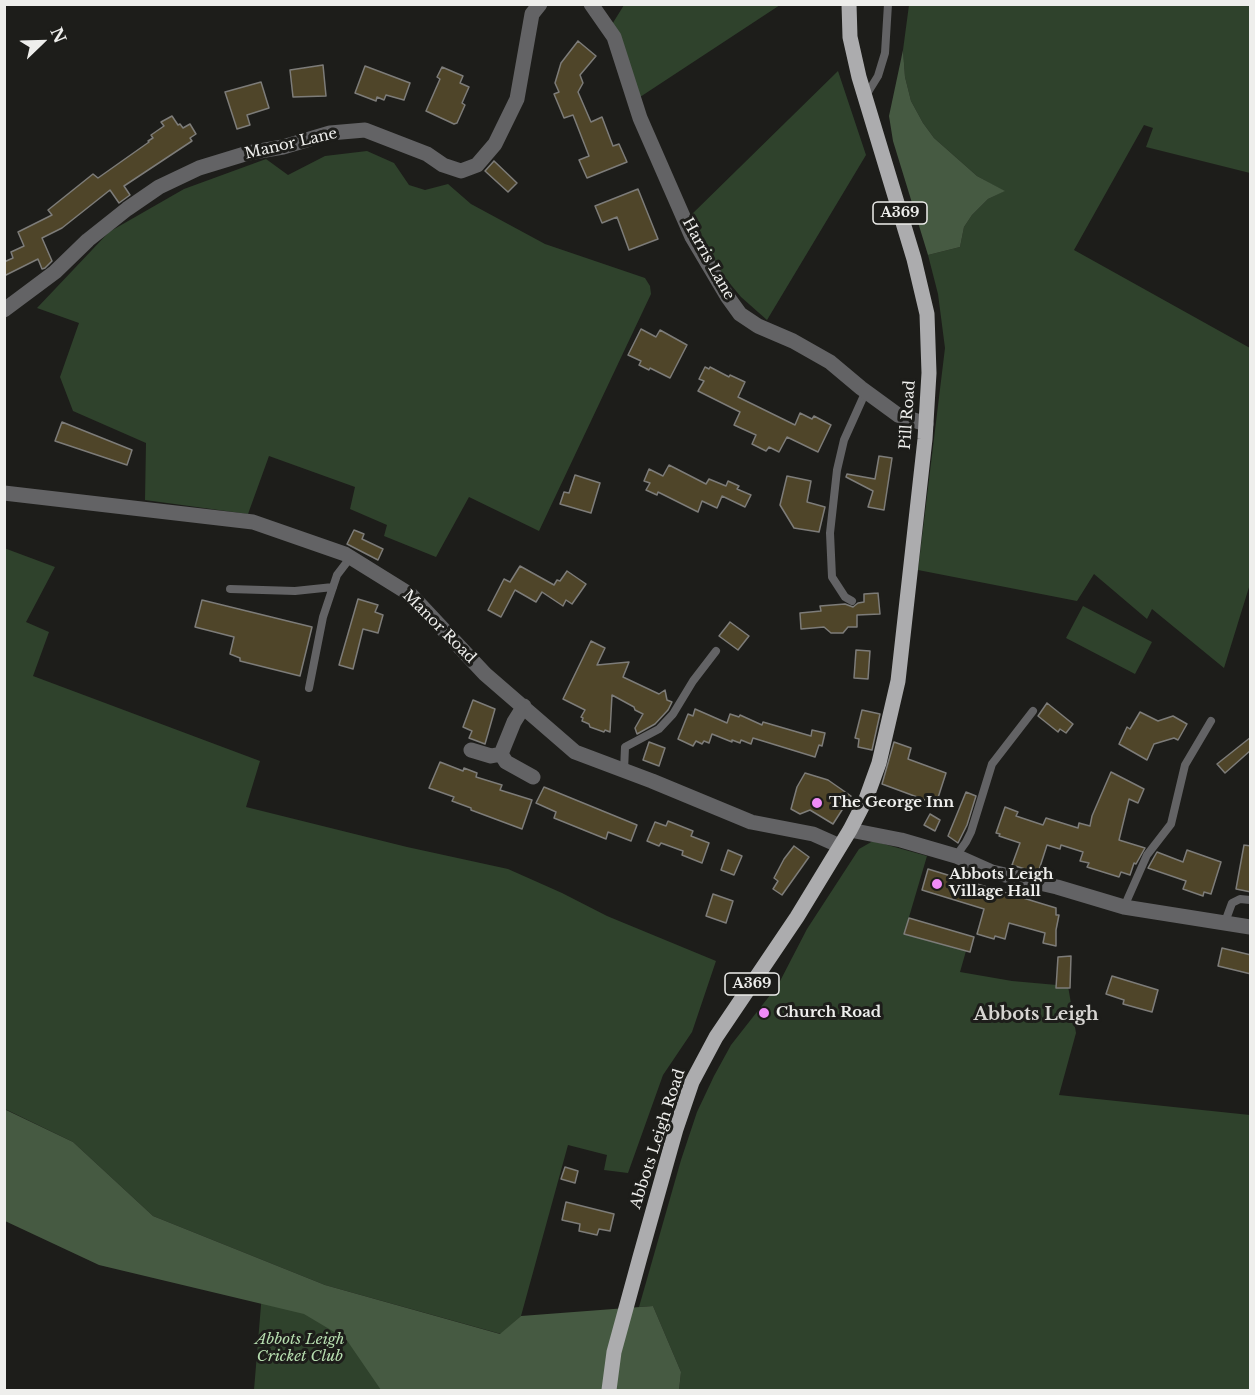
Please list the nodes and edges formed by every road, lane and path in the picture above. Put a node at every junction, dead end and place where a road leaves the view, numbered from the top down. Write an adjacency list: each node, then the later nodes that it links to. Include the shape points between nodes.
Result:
1 (540, 4): 6 (street, Manor Lane, via 532,14 516,99 495,144 477,165 461,171 364,130 330,133 238,156 199,168 159,187)
2 (591, 4): 7 (street, Harris Lane, via 614,37 640,118 692,237 733,305 758,326 830,362)
3 (849, 4): 5 (main road, Pill Road / A369, via 850,37)
4 (888, 4): 5 (lane, via 885,53 878,76)
5 (865, 97): 8 (main road, Pill Road / A369, via 927,315)
6 (4, 310)
7 (866, 391): 8 (street, Harris Lane, via 898,415); 13 (lane, via 844,440 830,533 832,577)
8 (926, 424): 23 (main road, Pill Road / A369, via 898,681 866,799)
9 (4, 493): 10 (street, Manor Road, via 252,522)
10 (350, 558): 11 (lane); 16 (street, Manor Road, via 411,595 485,675)
11 (333, 587): 12 (lane, via 295,591); 15 (lane)
12 (230, 589)
13 (852, 601)
14 (716, 651): 21 (lane, via 659,729 625,747)
15 (309, 688)
16 (524, 706): 20 (street); 21 (street, Manor Road, via 575,752)
17 (1033, 711): 25 (lane, via 992,764 970,832)
18 (1211, 721): 27 (lane, via 1185,765 1170,824 1147,855)
19 (471, 750): 20 (street, via 491,756)
20 (501, 754): 22 (street, via 506,762)
21 (624, 771): 24 (street, Manor Road, via 751,822 813,834)
22 (533, 777)
23 (850, 830): 24 (main road, Abbots Leigh Road / A369); 25 (street)
24 (840, 846): 30 (main road, Abbots Leigh Road / A369, via 716,1037 692,1082 614,1352)
25 (956, 856): 27 (street, via 992,872)
26 (1251, 900): 28 (lane, via 1232,903)
27 (1124, 907): 28 (street)
28 (1225, 922): 29 (street)
29 (1251, 927)
30 (609, 1390)

